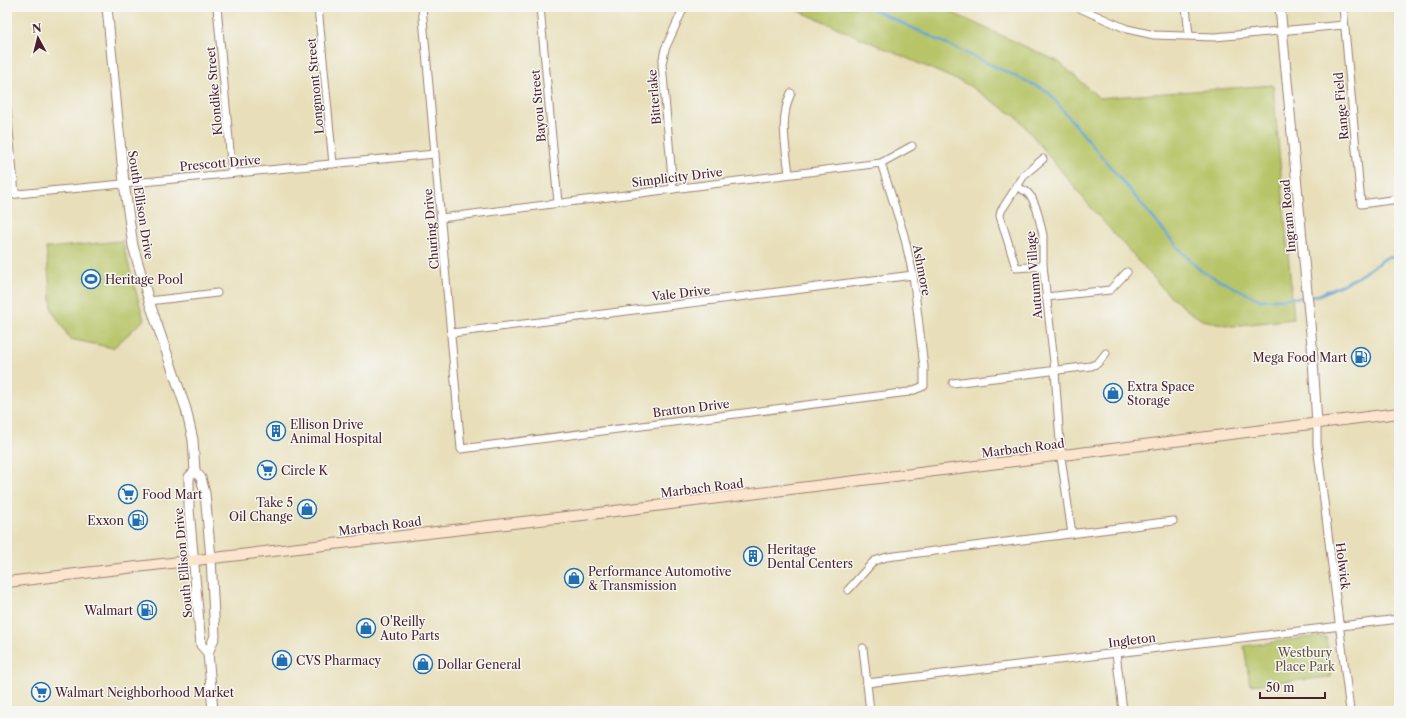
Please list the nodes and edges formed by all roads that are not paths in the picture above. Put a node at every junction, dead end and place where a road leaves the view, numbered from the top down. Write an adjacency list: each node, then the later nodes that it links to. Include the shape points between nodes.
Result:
1 (107, 7): 23 (street, South Ellison Drive)
2 (218, 7): 21 (street, Klondike Street)
3 (318, 7): 20 (street, Longmont Street)
4 (422, 7): 17 (street, Churing Drive)
5 (540, 7): 29 (street, Bayou Street)
6 (684, 7): 25 (street, Bitterlake, via 665,49 662,64)
7 (1077, 7): 13 (street, via 1136,32)
8 (1186, 7): 13 (street)
9 (1280, 7): 12 (street, Ingram Road)
10 (1343, 7): 11 (street, Range Field)
11 (1344, 25): 12 (street); 28 (street, Range Field, via 1361,204)
12 (1283, 31): 13 (street, via 1215,37); 43 (street, Ingram Road, via 1309,308)
13 (1189, 35)
14 (792, 93): 22 (street, via 783,120)
15 (7, 110): 26 (street)
16 (912, 146): 19 (street, Simplicity Drive)
17 (435, 154): 20 (street, Prescott Drive); 30 (street, Churing Drive)
18 (1043, 159): 24 (street, via 1025,174)
19 (881, 163): 22 (street, Simplicity Drive); 33 (street, Ashmore, via 904,235)
20 (333, 164): 21 (street, Prescott Drive)
21 (232, 174): 23 (street, Prescott Drive)
22 (789, 174): 25 (street, Simplicity Drive)
23 (124, 184): 26 (street, Prescott Drive); 36 (street, South Ellison Drive, via 133,246)
24 (1016, 186): 31 (street, Autumn Village, via 1027,192 1037,210 1043,235); 31 (street, via 1000,216 1016,268)
25 (673, 188): 29 (street, Simplicity Drive)
26 (15, 194): 27 (street, Prescott Drive)
27 (7, 195)
28 (1399, 199)
29 (558, 203): 30 (street, Simplicity Drive)
30 (441, 218): 37 (street, Churing Drive)
31 (1043, 266): 35 (street, Autumn Village)
32 (1127, 272): 35 (street, via 1110,290)
33 (913, 275): 37 (street, Vale Drive); 41 (street, Ashmore)
34 (217, 293): 36 (street)
35 (1046, 298): 39 (street, Autumn Village)
36 (149, 301): 46 (street, South Ellison Drive, via 186,409 193,440)
37 (452, 333): 44 (street, Churing Drive)
38 (1106, 353): 39 (street, via 1098,363 1091,366)
39 (1055, 371): 40 (street); 45 (street, Autumn Village)
40 (953, 382)
41 (924, 386): 44 (street, Bratton Drive, via 909,392)
42 (1399, 413): 43 (main road, Marbach Road)
43 (1317, 424): 45 (main road, Marbach Road); 56 (street, Holwick, via 1317,445)
44 (461, 448)
45 (1061, 457): 50 (street, Autumn Village); 51 (main road, Marbach Road)
46 (195, 471): 47 (street, South Ellison Drive, via 201,478); 48 (street, South Ellison Drive, via 189,477)
47 (206, 507): 48 (street); 51 (street, South Ellison Drive)
48 (189, 509): 52 (street, South Ellison Drive)
49 (1173, 521): 50 (street)
50 (1072, 534): 54 (street, via 887,556 874,561)
51 (211, 558): 52 (main road, Marbach Road); 58 (street, South Ellison Drive, via 215,636)
52 (195, 560): 53 (main road, Marbach Road); 58 (street, South Ellison Drive, via 201,645)
53 (7, 582)
54 (848, 590)
55 (1399, 619): 56 (street, Ingleton)
56 (1340, 626): 59 (street, Ingleton); 64 (street, Holwick)
57 (862, 648): 60 (street)
58 (208, 653): 61 (street, South Ellison Drive)
59 (1116, 653): 60 (street, Ingleton); 63 (street)
60 (867, 683): 62 (street)
61 (213, 711)
62 (870, 711)
63 (1123, 711)
64 (1350, 711)

